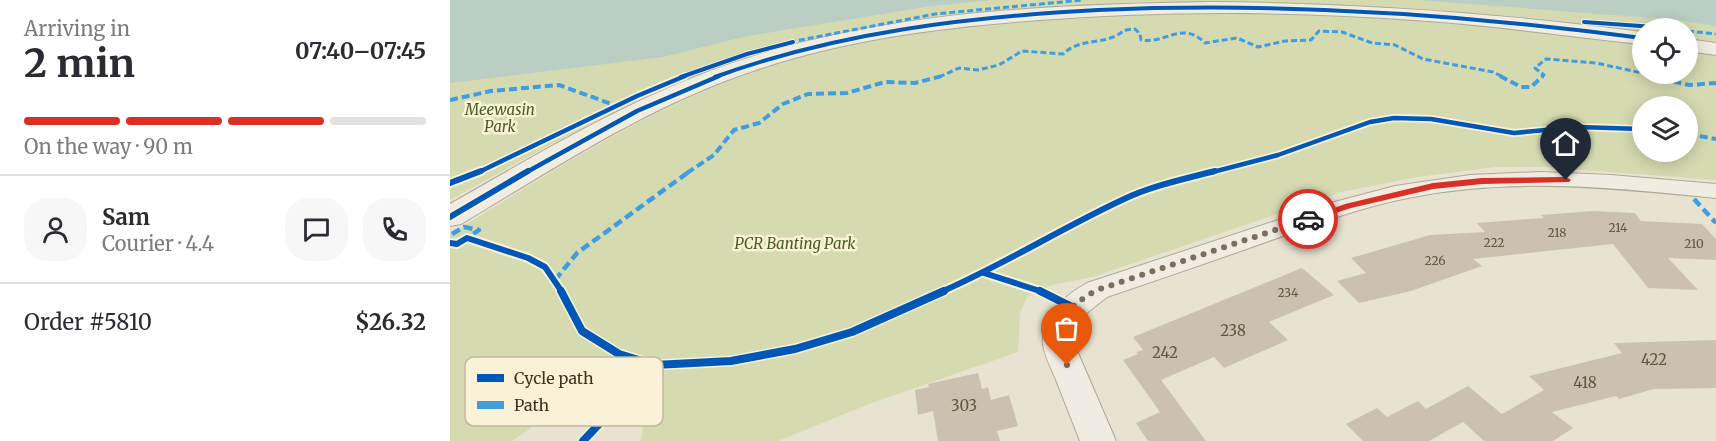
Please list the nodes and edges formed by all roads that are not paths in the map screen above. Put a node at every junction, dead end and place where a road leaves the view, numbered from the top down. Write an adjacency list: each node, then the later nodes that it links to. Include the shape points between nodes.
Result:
1 (1632, 37): 5 (street, via 1431,15 1244,6 1113,9 912,26 828,41 701,82 583,140)
2 (1698, 46): 3 (street)
3 (1716, 49)
4 (1716, 190): 6 (street, via 1566,180 1433,186 1348,206 1097,290 1072,307 1058,332 1059,346)
5 (450, 217)
6 (1098, 441)

